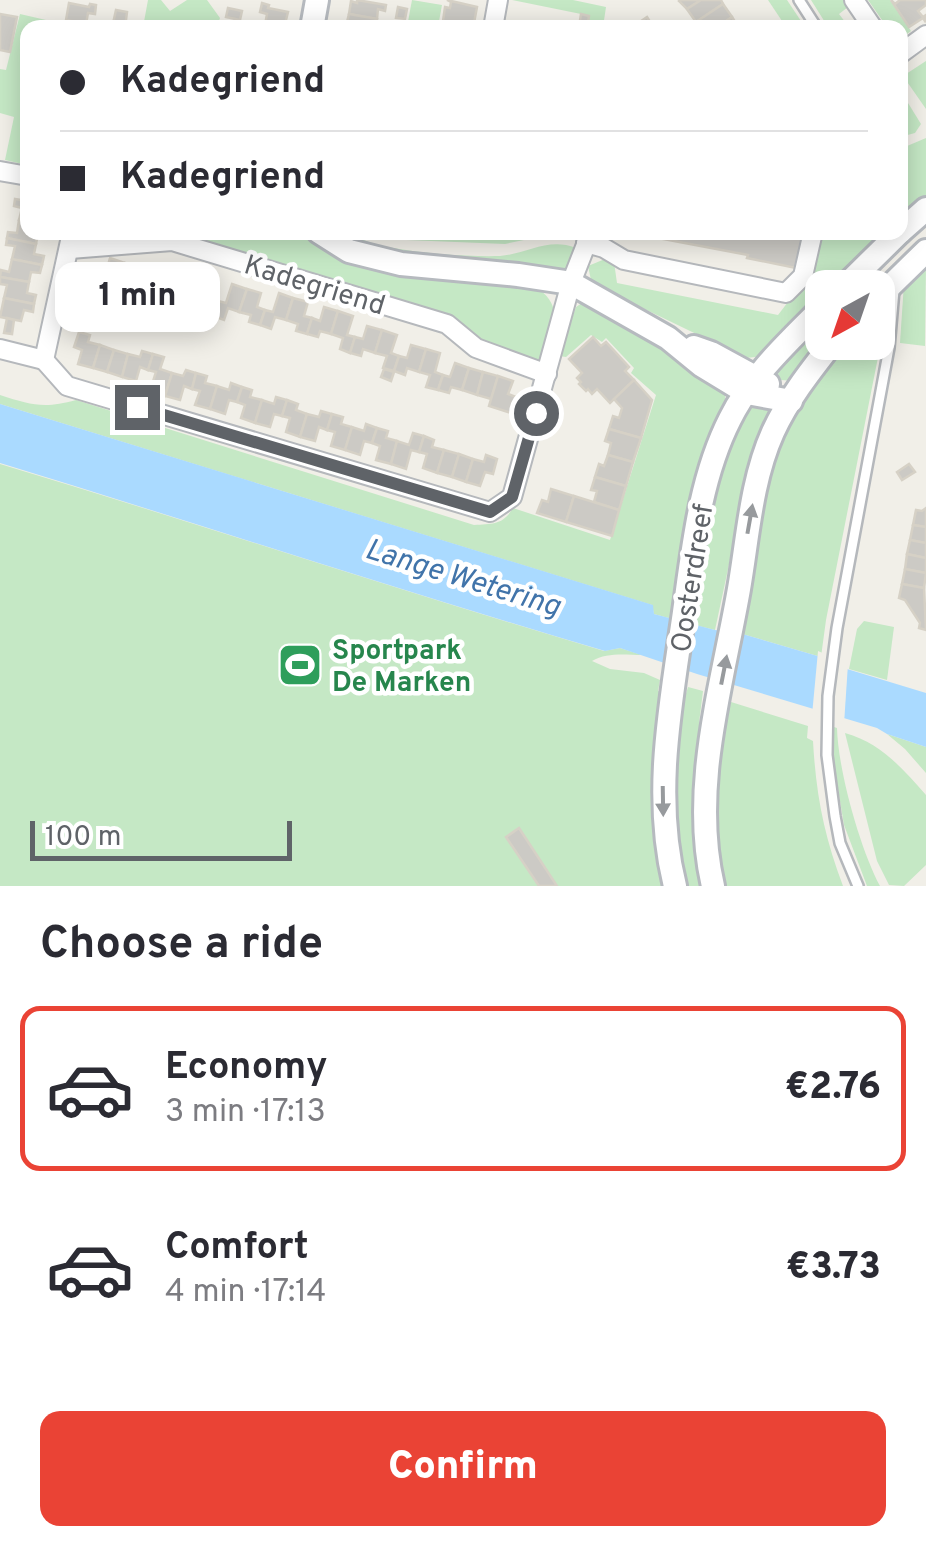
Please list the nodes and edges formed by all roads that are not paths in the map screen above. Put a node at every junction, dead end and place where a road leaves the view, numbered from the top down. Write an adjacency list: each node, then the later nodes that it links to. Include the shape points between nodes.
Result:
1 (926, 209): 2 (main road)
2 (908, 232)
3 (332, 240): 11 (main road, Kadegriend, via 386,261)
4 (587, 240): 11 (street)
5 (591, 240): 6 (street, via 624,260 786,293 802,276)
6 (811, 240)
7 (71, 241): 14 (street); 16 (street, Kadegriend, via 172,241 447,324 476,348)
8 (896, 247): 9 (main road); 10 (main road); 21 (lane, via 890,348 828,696 826,755 840,842)
9 (926, 251)
10 (866, 270)
11 (571, 282): 16 (street); 17 (main road, Kadegriend, via 668,338 711,354)
12 (805, 324): 17 (main road, Oosterdreef)
13 (0, 349): 14 (street)
14 (44, 360): 16 (street, via 67,386 490,512 512,497)
15 (819, 360): 18 (main road, Oosterdreef)
16 (547, 374)
17 (752, 385): 18 (main road, Kadegriend); 19 (main road, Oosterdreef, one-way to 19, via 714,453 684,606 663,780)
18 (791, 401): 20 (main road, Oosterdreef, one-way to 18, via 704,815 713,726 752,504 766,451)
19 (675, 886)
20 (714, 886)
21 (858, 886)

